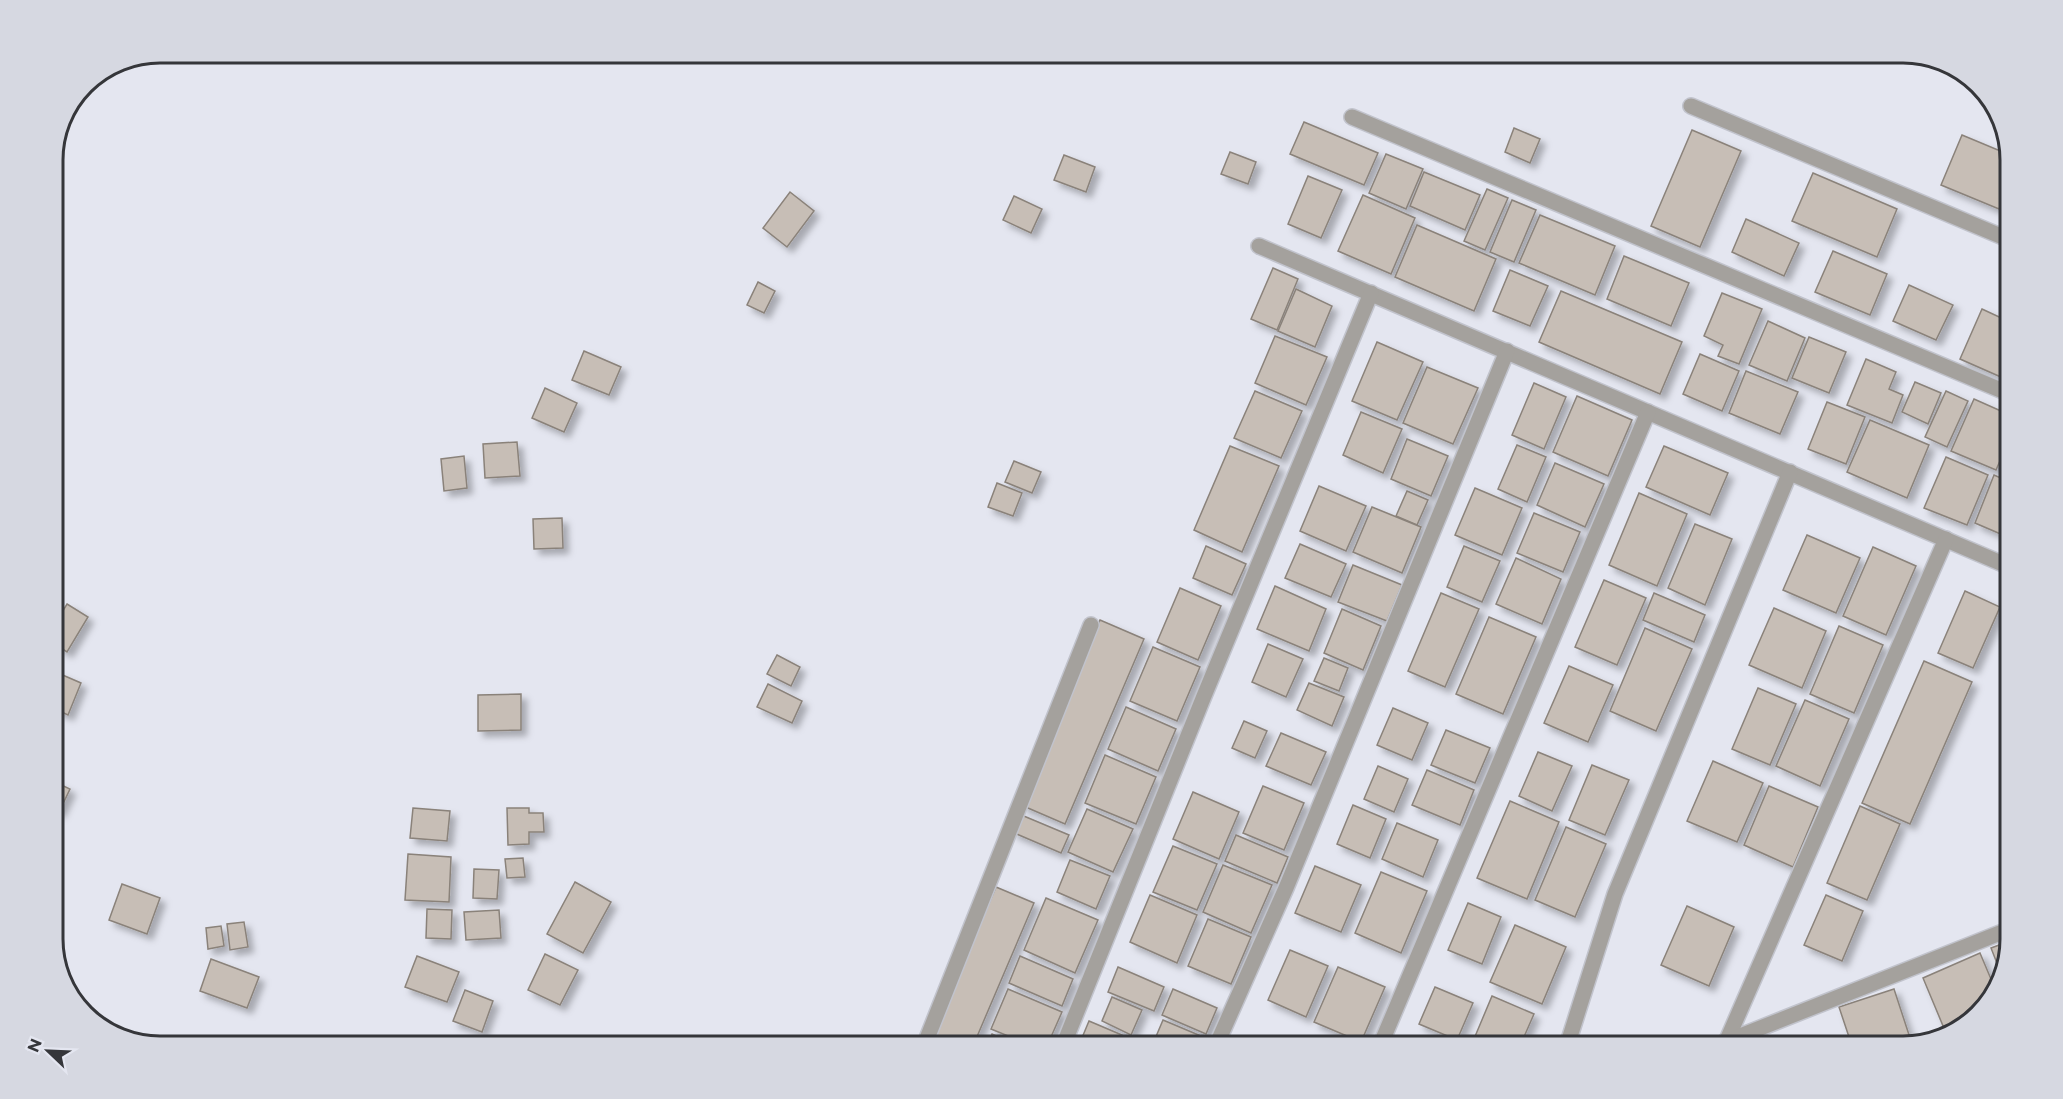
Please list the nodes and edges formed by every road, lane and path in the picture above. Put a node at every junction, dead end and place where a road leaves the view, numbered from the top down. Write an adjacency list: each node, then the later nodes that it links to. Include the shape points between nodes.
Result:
1 (1691, 106): 3 (street)
2 (1352, 117): 7 (street)
3 (2000, 236)
4 (1259, 246): 5 (street)
5 (1371, 293): 6 (street); 15 (street)
6 (1507, 351): 8 (street); 16 (street, via 1286,888)
7 (2000, 390)
8 (1648, 412): 9 (street); 17 (street)
9 (1790, 472): 10 (street); 18 (street, via 1615,894)
10 (1946, 539): 11 (street); 19 (street)
11 (2000, 563)
12 (1091, 626): 14 (street)
13 (2000, 933): 20 (street)
14 (928, 1036)
15 (1067, 1036)
16 (1221, 1036)
17 (1385, 1036)
18 (1570, 1036)
19 (1724, 1036)
20 (1739, 1036)

